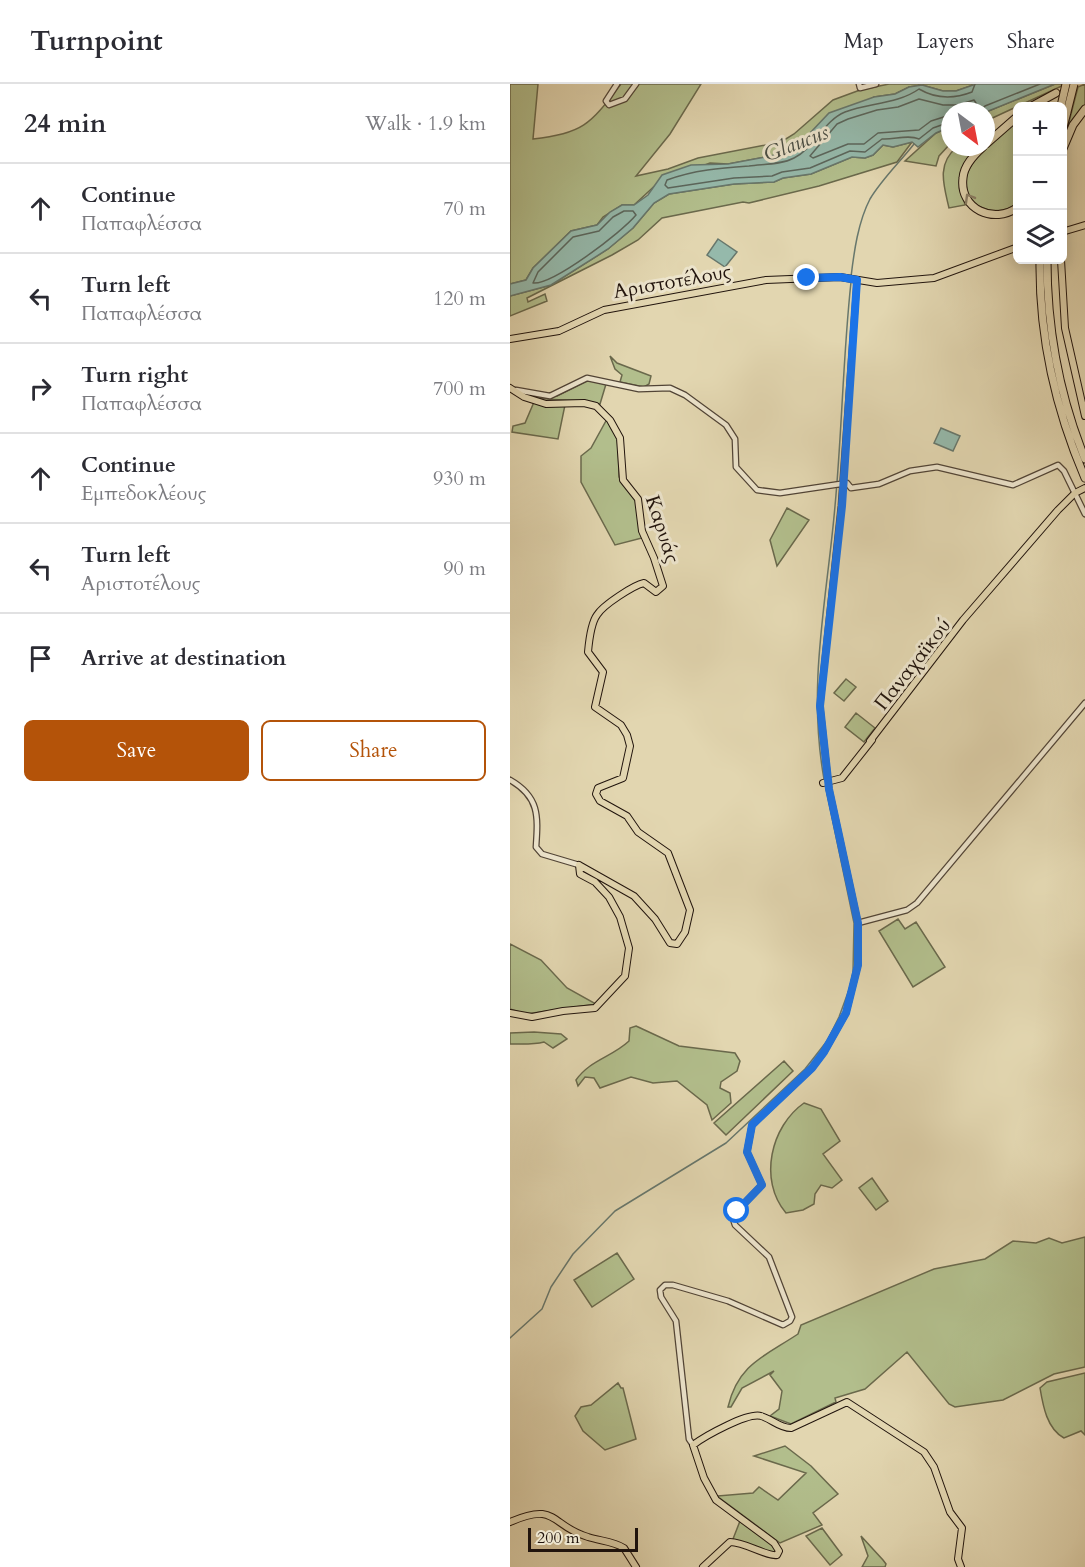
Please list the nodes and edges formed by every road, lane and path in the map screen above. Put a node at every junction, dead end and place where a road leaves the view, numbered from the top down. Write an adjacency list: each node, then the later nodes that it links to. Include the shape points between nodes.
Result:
1 (617, 84): 2 (street, via 607,104 625,99)
2 (636, 84)
3 (876, 84): 6 (street)
4 (1066, 84): 9 (highway, bridge)
5 (1075, 84): 7 (main road); 11 (highway, bridge)
6 (860, 86)
7 (1056, 93): 8 (highway)
8 (1039, 102)
9 (1062, 102)
10 (1085, 109): 14 (highway)
11 (1067, 112)
12 (1013, 120): 13 (highway)
13 (995, 137)
14 (1067, 139)
15 (977, 156): 16 (highway, one-way to 15, via 1003,215 990,215 968,201 963,187 965,170)
16 (1013, 209)
17 (1085, 225): 18 (main road)
18 (1067, 230)
19 (1013, 248): 23 (main road, via 934,278 877,283)
20 (1040, 264): 28 (highway, via 1048,361 1060,410)
21 (1047, 264): 27 (highway, via 1057,375)
22 (1061, 264): 26 (main road, via 1065,328)
23 (856, 280): 24 (main road, Αριστοτέλους, via 766,280 604,310 559,331); 29 (street)
24 (510, 339)
25 (512, 389): 29 (street, via 550,396 587,378 639,389 670,388 726,425 735,437 736,468 758,490 780,493); 38 (main road, Καρυάς, via 546,404 596,406 620,438 623,480 638,499 642,531 663,586 656,592 644,584 636,585 601,610 594,620 588,652 603,672 595,707 621,725 630,746 622,778 598,788 596,794 602,802 624,814 638,832 667,851 690,910 682,939 677,944 670,943 634,896)
26 (1085, 416)
27 (1085, 459)
28 (1085, 478)
29 (842, 483): 30 (street); 32 (street)
30 (851, 488): 32 (street); 33 (street, via 882,484 910,471 935,467 1013,484 1058,465)
31 (1085, 488): 33 (main road)
32 (842, 491): 37 (street, via 820,692)
33 (1075, 493): 34 (street); 37 (main road, Παναχαϊκού, via 977,605 842,778)
34 (1085, 514)
35 (1085, 703): 39 (street, via 917,903 907,910)
36 (510, 780): 38 (street, Καρυάς, via 531,800 538,813 536,847 542,854)
37 (826, 783): 39 (street)
38 (579, 865): 40 (main road, via 580,874 595,882 613,903 628,945 626,976 592,1009 532,1017)
39 (858, 923): 41 (street, via 858,965 846,1013 812,1068 752,1125 747,1152 762,1185 733,1219 771,1260 792,1319 783,1325 728,1301 673,1285 660,1290 676,1321 689,1439)
40 (510, 1013)
41 (693, 1445): 44 (main road, via 716,1500 779,1551 772,1556 730,1542); 45 (main road, via 748,1416 761,1416 789,1428 841,1404 852,1403 922,1449 933,1464 950,1512 962,1528 958,1558)
42 (510, 1522): 43 (main road, via 532,1514 552,1516 586,1537 624,1548)
43 (636, 1567)
44 (703, 1567)
45 (961, 1567)

